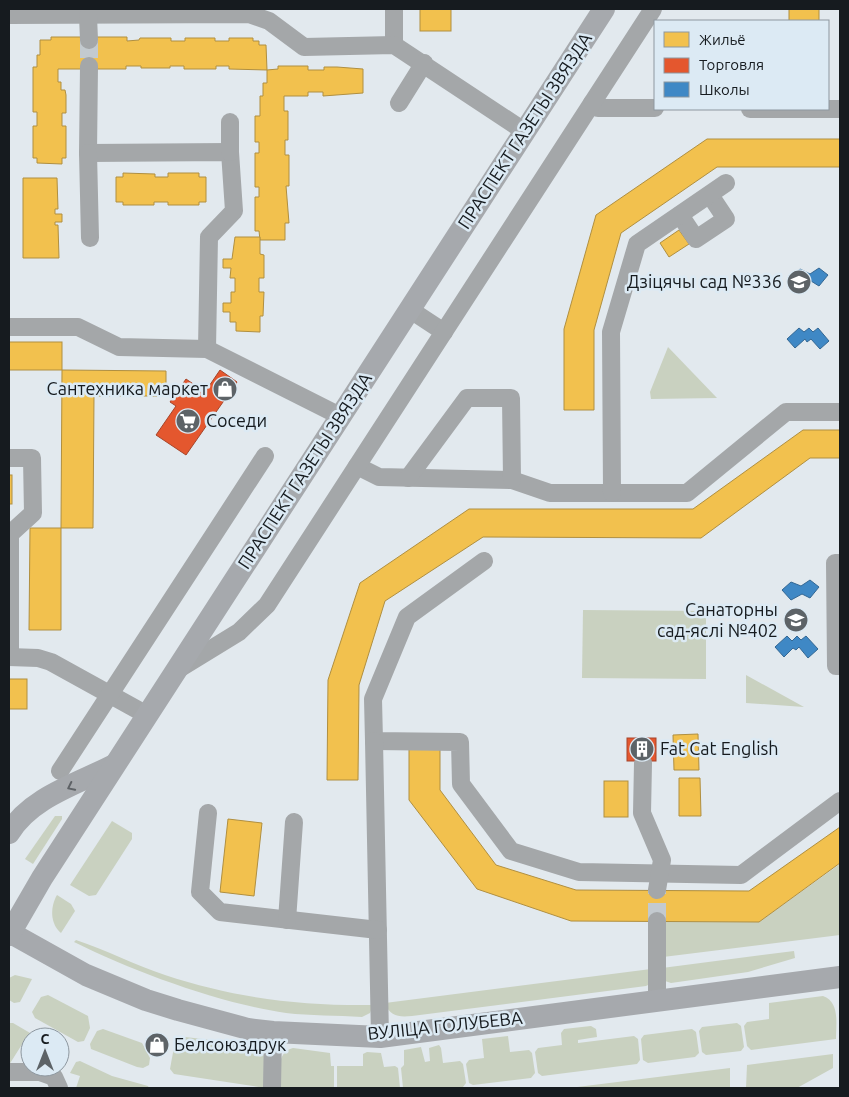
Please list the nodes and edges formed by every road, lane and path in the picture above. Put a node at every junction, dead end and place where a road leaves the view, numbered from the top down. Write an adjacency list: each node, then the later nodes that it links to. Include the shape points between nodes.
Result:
1 (394, 9): 7 (lane)
2 (604, 9): 14 (main road, ПРАСПЕКТ ГАЗЕТЫ ЗВЯЗДА)
3 (653, 9): 11 (lane)
4 (9, 15): 5 (lane)
5 (88, 16): 6 (lane); 7 (lane, via 249,14 269,21 304,47)
6 (89, 40)
7 (394, 45): 8 (lane)
8 (424, 63): 10 (lane); 14 (lane)
9 (89, 66): 16 (lane)
10 (400, 103)
11 (592, 104): 12 (lane, via 598,108); 23 (lane)
12 (652, 104)
13 (230, 122): 15 (lane)
14 (524, 132): 21 (main road, ПРАСПЕКТ ГАЗЕТЫ ЗВЯЗДА)
15 (230, 152): 16 (lane); 24 (lane, via 234,211 209,237)
16 (88, 153): 20 (lane)
17 (726, 183): 18 (lane)
18 (710, 194): 19 (lane); 19 (lane, via 726,219 696,239)
19 (680, 215): 32 (lane, via 637,244 611,332)
20 (90, 238)
21 (410, 309): 23 (lane); 26 (main road, ПРАСПЕКТ ГАЗЕТЫ ЗВЯЗДА)
22 (9, 327): 24 (lane, via 78,327 119,347)
23 (444, 332): 29 (lane)
24 (207, 349): 26 (lane)
25 (840, 412): 32 (lane, via 786,412 687,493)
26 (340, 416): 37 (main road, ПРАСПЕКТ ГАЗЕТЫ ЗВЯЗДА)
27 (265, 456): 38 (lane)
28 (9, 458): 35 (lane, via 32,458 33,513 10,534)
29 (355, 470): 30 (lane, via 374,476); 37 (lane, via 258,616 233,636)
30 (408, 478): 31 (lane); 31 (lane, via 467,398 511,398)
31 (512, 480): 32 (lane, via 550,493)
32 (612, 493)
33 (484, 561): 40 (lane, via 407,617 373,699)
34 (840, 562): 36 (lane, via 835,562 836,666)
35 (9, 657): 38 (lane, via 51,662)
36 (840, 666)
37 (176, 671): 39 (main road, ПРАСПЕКТ ГАЗЕТЫ ЗВЯЗДА)
38 (110, 695): 39 (lane); 43 (lane)
39 (147, 715): 42 (main road, ПРАСПЕКТ ГАЗЕТЫ ЗВЯЗДА)
40 (374, 741): 48 (lane, via 460,742 461,784 512,851 579,872); 52 (lane)
41 (643, 763): 48 (lane, via 642,813 662,860)
42 (115, 765): 47 (main road, one-way to 47, via 38,803 19,818); 53 (main road, ПРАСПЕКТ ГАЗЕТЫ ЗВЯЗДА)
43 (60, 771)
44 (840, 801): 48 (lane, via 741,875)
45 (208, 813): 50 (lane, via 200,892 220,912)
46 (294, 822): 50 (lane)
47 (9, 833)
48 (662, 873): 49 (lane)
49 (657, 890)
50 (287, 920): 52 (lane)
51 (657, 921): 55 (lane)
52 (378, 930): 57 (lane)
53 (9, 933): 56 (main road, ВУЛІЦА ГОЛУБЕВА, via 86,975 146,1000 248,1029)
54 (840, 977): 55 (main road, ВУЛІЦА ГОЛУБЕВА)
55 (657, 1001): 57 (main road, ВУЛІЦА ГОЛУБЕВА)
56 (273, 1032): 57 (main road, ВУЛІЦА ГОЛУБЕВА); 60 (lane)
57 (380, 1036)
58 (9, 1072): 59 (lane, via 42,1072 54,1077)
59 (59, 1088)
60 (272, 1088)

